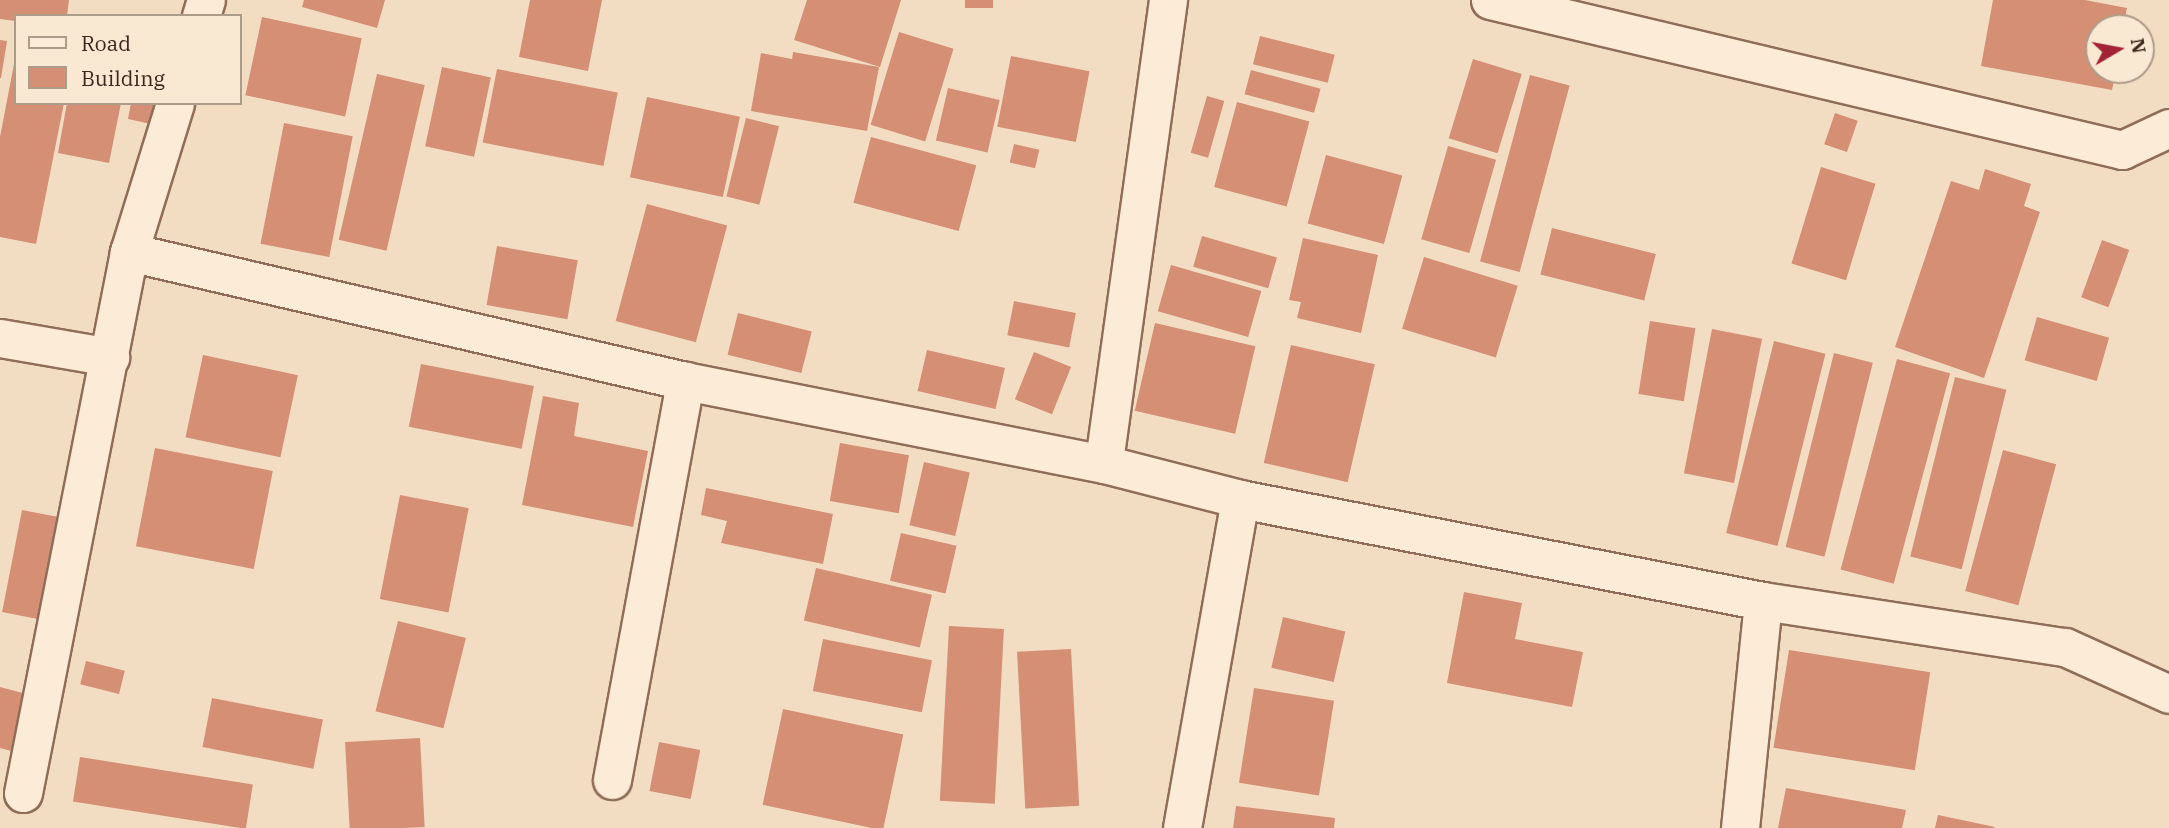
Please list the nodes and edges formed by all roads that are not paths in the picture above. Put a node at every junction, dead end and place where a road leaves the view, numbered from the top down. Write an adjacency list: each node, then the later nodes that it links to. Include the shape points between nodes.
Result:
1 (1168, 0): 9 (street)
2 (1490, 0): 4 (street, via 2122,150)
3 (173, 105): 5 (street)
4 (2169, 128)
5 (129, 252): 7 (street); 8 (street)
6 (0, 338): 7 (street)
7 (110, 358): 14 (street)
8 (685, 381): 9 (street); 13 (street)
9 (1104, 464): 10 (street)
10 (1240, 499): 11 (street); 15 (street)
11 (1763, 601): 12 (street, via 2065,647); 16 (street)
12 (2169, 694)
13 (612, 780)
14 (23, 793)
15 (1182, 828)
16 (1740, 828)

